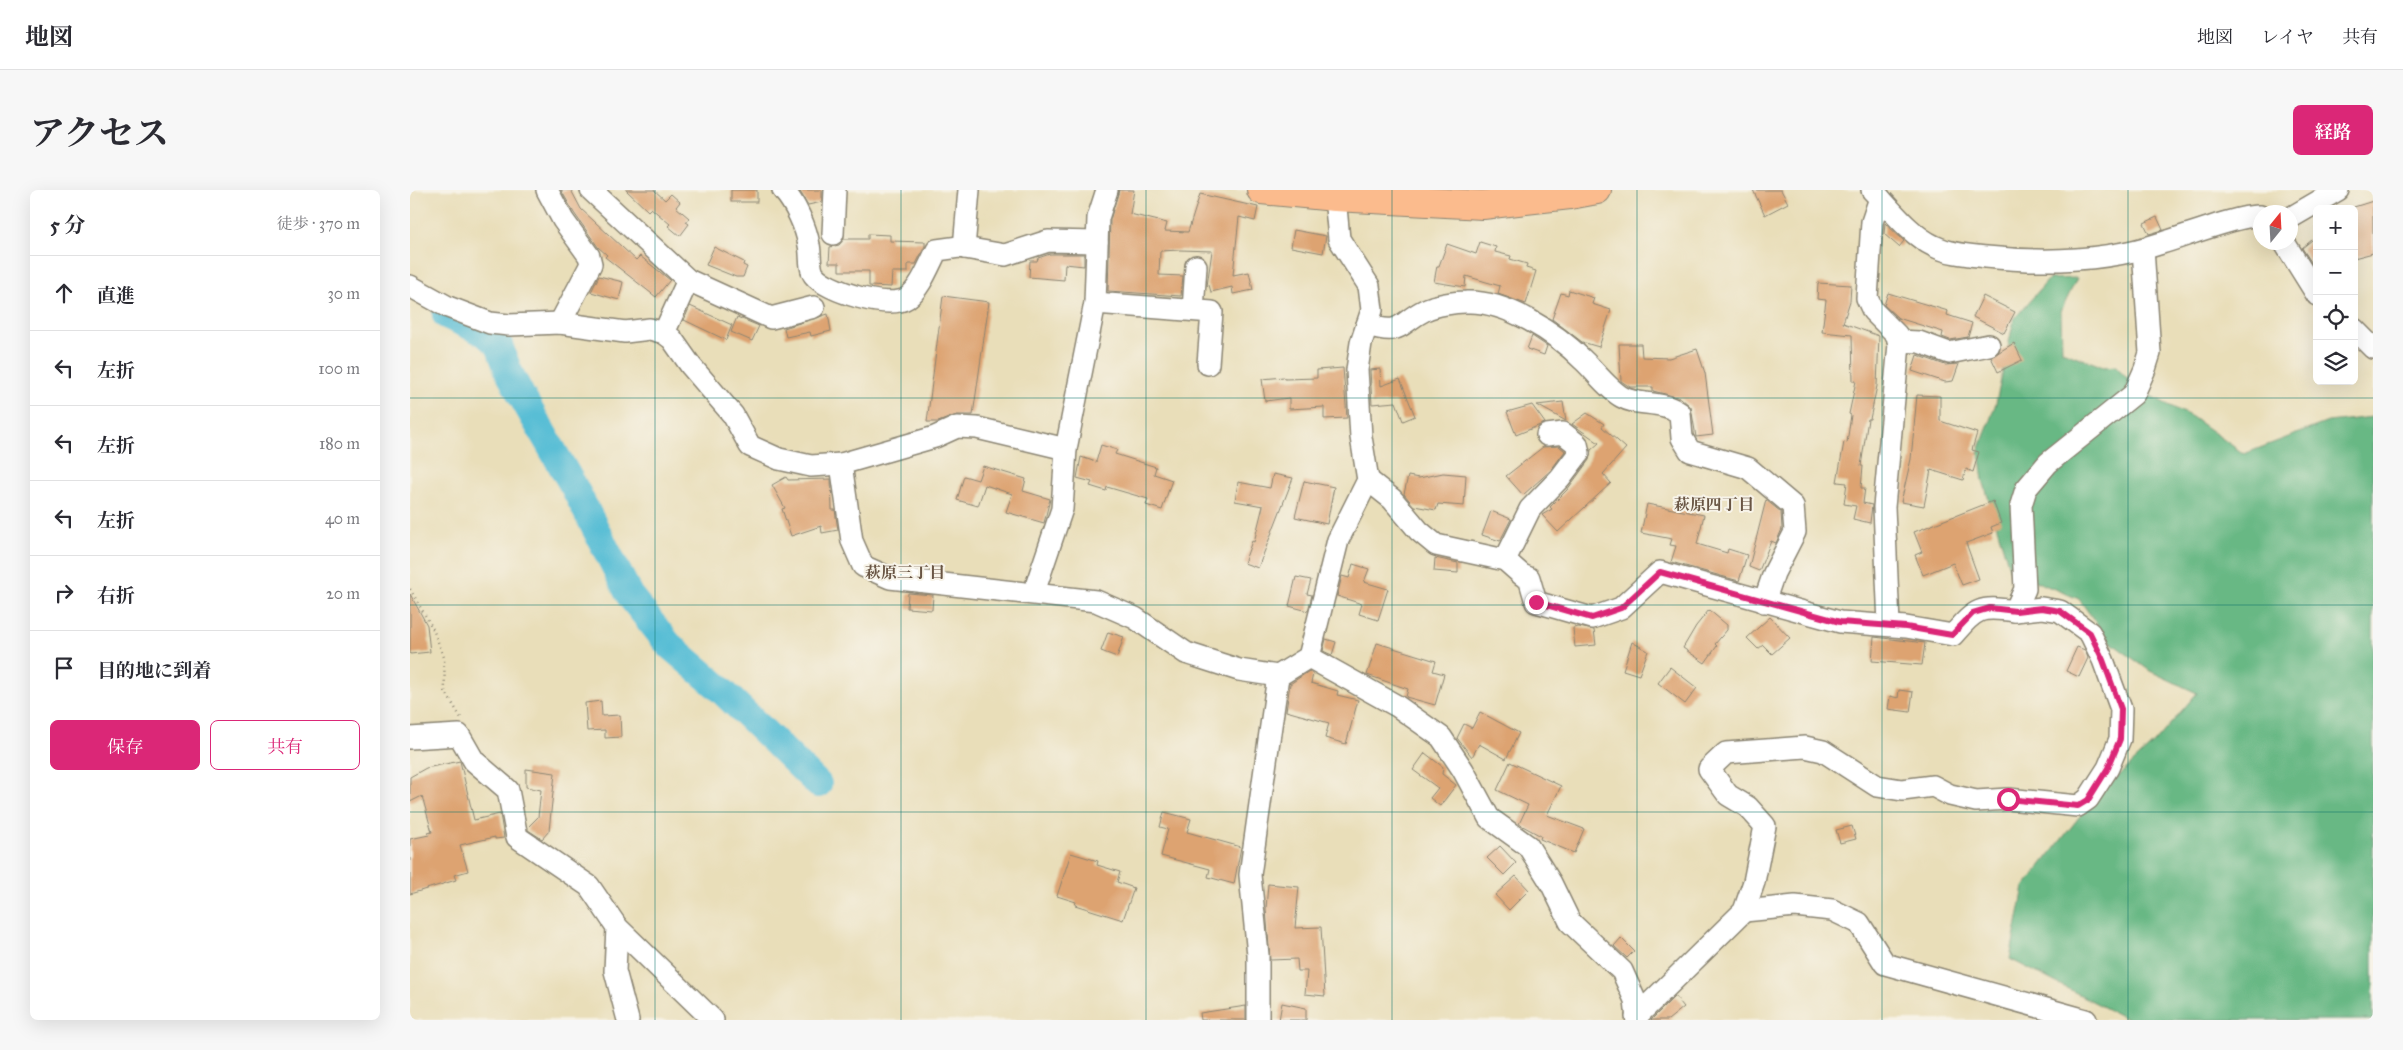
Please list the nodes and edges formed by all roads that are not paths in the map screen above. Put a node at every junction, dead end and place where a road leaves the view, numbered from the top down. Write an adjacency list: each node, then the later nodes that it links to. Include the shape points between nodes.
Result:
1 (547, 190): 26 (street, via 562,220 589,256 590,264)
2 (591, 190): 20 (street)
3 (783, 190): 16 (street, via 809,242 813,273 823,283 862,298 891,301 906,298 920,282 937,250)
4 (835, 190): 14 (street)
5 (969, 190): 16 (street)
6 (1107, 190): 15 (street, via 1098,218)
7 (1260, 190): 10 (main road)
8 (1597, 190): 10 (main road, via 1483,205)
9 (2338, 190): 12 (street)
10 (1336, 194): 27 (street, via 1339,239 1369,286 1372,310)
11 (1876, 194): 17 (street, via 1914,232 1934,246 1957,254 2047,261 2107,257); 30 (street, via 1867,298 1873,312 1897,335)
12 (2298, 213)
13 (2253, 219): 17 (street)
14 (833, 234)
15 (1097, 242): 16 (street, via 1048,241 1005,255); 23 (street)
16 (964, 248)
17 (2144, 249): 41 (street, via 2150,353 2145,369 2134,394 2048,463 2026,490 2021,505 2025,589)
18 (2289, 250): 22 (street)
19 (1196, 266): 25 (street)
20 (688, 280): 24 (street, via 771,318); 28 (street)
21 (410, 286): 26 (street, via 448,307 490,323)
22 (2316, 295)
23 (1095, 303): 25 (street); 35 (street)
24 (814, 307)
25 (1192, 310): 33 (street, via 1212,312)
26 (560, 323): 28 (street, via 625,332 650,329)
27 (1367, 325): 37 (street, via 1357,370 1360,428); 40 (street, via 1388,331 1401,327 1426,309 1467,302 1500,307 1544,328 1577,353 1622,398 1672,407 1680,413 1682,438 1690,451 1748,468 1793,506 1795,532 1774,573)
28 (664, 333): 36 (street, via 733,415 750,446 779,459 811,466)
29 (2358, 333): 32 (street)
30 (1898, 341): 31 (street, via 1919,342 1949,353); 42 (street, via 1884,507)
31 (1989, 345)
32 (2373, 348)
33 (1208, 364)
34 (1547, 435): 38 (street, via 1563,433 1577,444 1579,453 1530,509)
35 (1066, 449): 36 (street, via 977,428 957,427 935,437); 39 (street, via 1062,509)
36 (841, 464): 39 (street, via 852,541 864,566 890,578)
37 (1368, 480): 38 (street, via 1392,499 1419,531 1436,545); 43 (street, via 1338,540)
38 (1505, 560): 40 (street, via 1529,578 1536,602 1592,618 1621,608 1660,572)
39 (1034, 592): 44 (street, via 1096,600 1134,618 1186,654 1239,670)
40 (1764, 602): 42 (street, via 1840,622)
41 (2016, 611): 42 (street, via 1990,608 1973,613 1952,635); 46 (street, via 2042,608 2060,611 2090,633 2103,660 2121,709 2120,739 2108,768 2088,800 2078,806 2008,799 1976,801 1950,795 1933,786 1902,790 1877,786 1823,751 1805,747 1726,753 1709,769 1728,795 1748,807 1765,826 1754,882)
42 (1890, 625)
43 (1309, 657): 44 (street); 48 (street, via 1397,706 1441,737 1490,818 1528,846 1570,922 1622,970 1635,1000)
44 (1278, 676): 51 (street, via 1250,875 1258,955)
45 (410, 738): 47 (street, via 459,735 474,762 508,790 517,837 589,886)
46 (1744, 911): 48 (street); 52 (street, via 1796,906 1832,910 1859,923 1885,964)
47 (617, 927): 49 (street, via 615,971); 50 (street)
48 (1637, 1018)
49 (628, 1020)
50 (714, 1020)
51 (1258, 1020)
52 (2086, 1020)

